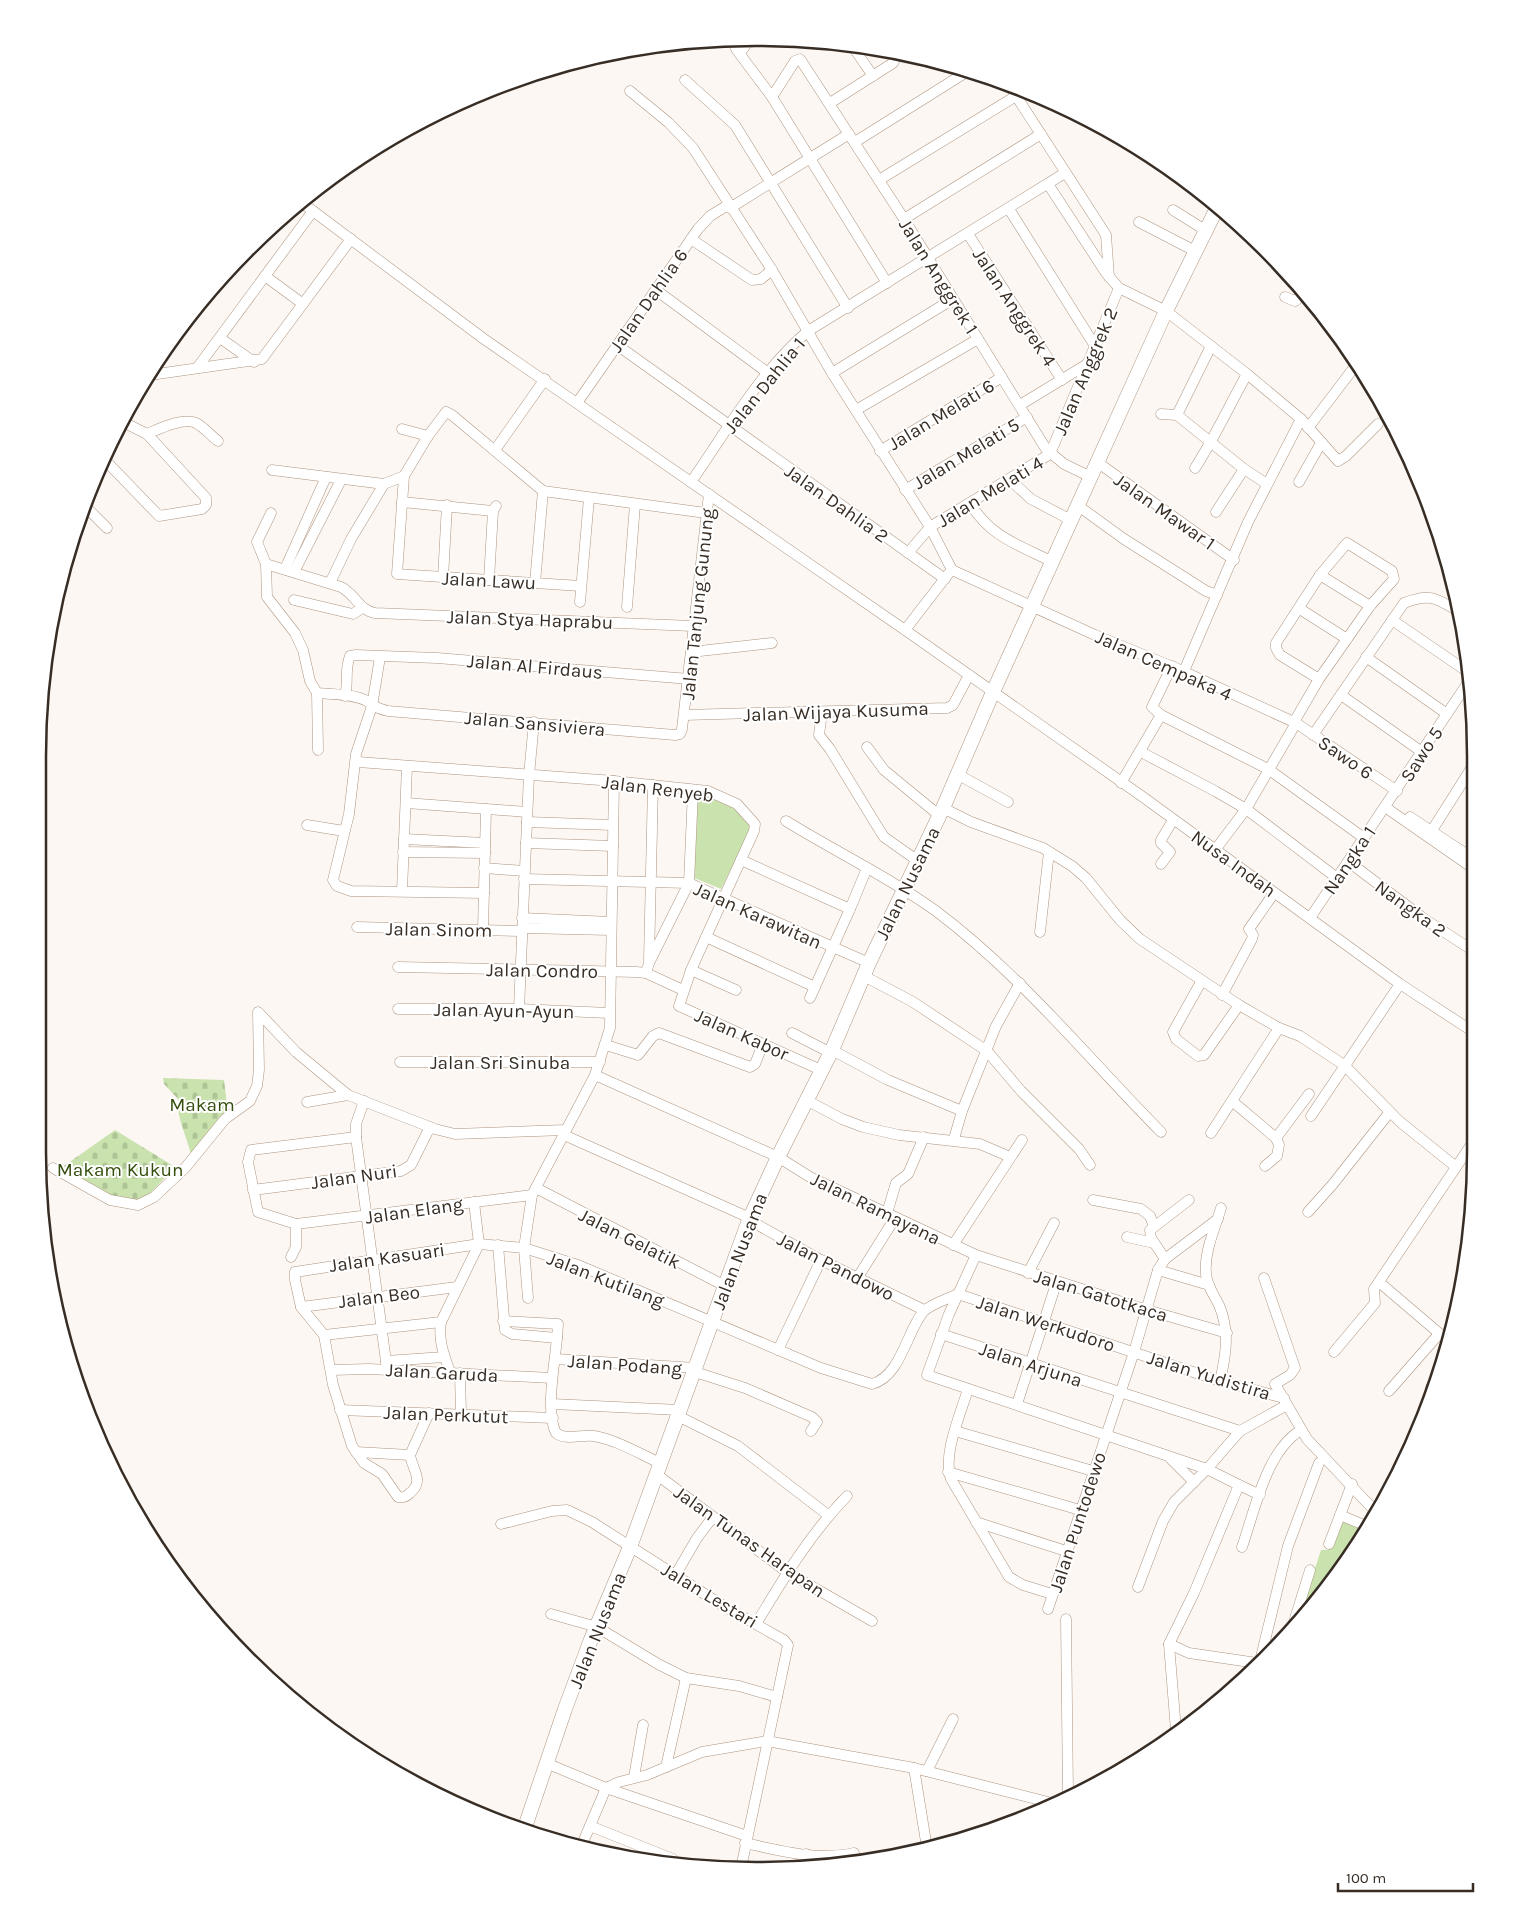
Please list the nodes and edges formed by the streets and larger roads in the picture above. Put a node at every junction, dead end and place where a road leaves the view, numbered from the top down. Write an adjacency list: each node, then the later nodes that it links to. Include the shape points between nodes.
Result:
1 (743, 47): 10 (street, via 738,51)
2 (857, 53): 4 (street)
3 (891, 59): 4 (street)
4 (873, 76): 11 (street)
5 (959, 76): 13 (street, Jalan Dahlia 6)
6 (685, 80): 17 (street, via 736,125)
7 (630, 91): 20 (street, via 683,137)
8 (1011, 94): 16 (street)
9 (1016, 96): 12 (street)
10 (772, 97): 11 (street, Jalan Anggrek 1, via 799,58); 14 (street)
11 (830, 103): 13 (street, Jalan Anggrek 1)
12 (1040, 134): 15 (street); 25 (street)
13 (852, 138): 14 (street, Jalan Dahlia 6); 16 (street, Jalan Anggrek 1)
14 (809, 158): 17 (street, Jalan Dahlia 6); 36 (street)
15 (1065, 173): 18 (street, Jalan Dahlia 1); 35 (street, via 1106,235)
16 (879, 180): 25 (street, Jalan Anggrek 1)
17 (772, 182): 20 (street, Jalan Dahlia 6); 43 (street)
18 (1048, 184): 21 (street, Jalan Dahlia 1); 35 (street)
19 (307, 207): 23 (street, Nusa Indah)
20 (729, 207): 30 (street, Jalan Dahlia 6, via 710,216); 33 (street)
21 (1009, 209): 28 (street, Jalan Dahlia 1); 49 (street)
22 (1173, 210): 27 (street)
23 (313, 211): 29 (street, Nusa Indah); 34 (street)
24 (1214, 214): 27 (street, Jalan Nusama)
25 (904, 220): 32 (street, Jalan Anggrek 1)
26 (1139, 222): 31 (street)
27 (1205, 230): 31 (street, Jalan Nusama)
28 (968, 234): 32 (street, Jalan Dahlia 1); 61 (street, Jalan Anggrek 4)
29 (351, 239): 42 (street); 60 (street, Nusa Indah, via 478,334)
30 (691, 239): 33 (street, via 752,280 761,279); 38 (street, Jalan Dahlia 6)
31 (1195, 252): 44 (street, Jalan Nusama)
32 (928, 258): 36 (street, Jalan Dahlia 1); 41 (street, Jalan Anggrek 1)
33 (772, 270): 45 (street)
34 (265, 276): 42 (street); 46 (street)
35 (1109, 277): 37 (street)
36 (887, 283): 43 (street, Jalan Dahlia 1)
37 (1119, 288): 44 (street); 49 (street, Jalan Anggrek 2)
38 (656, 290): 48 (street, Jalan Dahlia 6); 56 (street)
39 (1285, 297): 40 (street, via 1295,301)
40 (1298, 298)
41 (953, 299): 47 (street, Jalan Anggrek 1); 57 (street)
42 (303, 304): 51 (street, via 266,354)
43 (848, 308): 45 (street, Jalan Dahlia 1)
44 (1166, 311): 50 (street); 82 (street, Jalan Nusama)
45 (808, 331): 56 (street, Jalan Dahlia 1); 57 (street)
46 (220, 338): 51 (street); 53 (street)
47 (978, 339): 59 (street, Jalan Anggrek 1); 64 (street)
48 (617, 345): 62 (street, Jalan Dahlia 6); 71 (street, Jalan Dahlia 2)
49 (1096, 346): 52 (street, Jalan Anggrek 2)
50 (1211, 346): 58 (street); 66 (street)
51 (254, 362): 53 (street)
52 (1088, 363): 61 (street); 81 (street, Jalan Anggrek 2)
53 (197, 368): 55 (street)
54 (1352, 370): 72 (street)
55 (160, 371)
56 (768, 373): 71 (street, Jalan Dahlia 1)
57 (832, 373): 64 (street)
58 (1247, 374): 68 (street); 77 (street)
59 (1002, 377): 63 (street, Jalan Anggrek 1); 80 (street, Jalan Melati 6)
60 (546, 379): 62 (street, Nusa Indah); 79 (street)
61 (1062, 380): 63 (street)
62 (576, 403): 92 (street, Nusa Indah)
63 (1020, 406): 67 (street, Jalan Anggrek 1)
64 (856, 410): 80 (street)
65 (1161, 414): 66 (street)
66 (1177, 415): 77 (street)
67 (1027, 417): 81 (street, Jalan Anggrek 1); 96 (street, Jalan Melati 5)
68 (1301, 419): 72 (street); 95 (street)
69 (1378, 424): 78 (street, via 1340,461)
70 (128, 425): 74 (street)
71 (729, 426): 92 (street, Jalan Dahlia 1); 112 (street, Jalan Dahlia 2)
72 (1308, 428): 78 (street)
73 (402, 430): 75 (street)
74 (147, 434): 76 (street, via 182,422 192,422); 83 (street, via 207,500 202,509 159,516)
75 (428, 436): 79 (street, via 444,414 449,413); 87 (street)
76 (218, 441)
77 (1211, 443): 84 (street); 85 (street)
78 (1321, 443): 93 (street)
79 (494, 450): 97 (street)
80 (880, 450): 96 (street)
81 (1050, 454): 88 (street, Jalan Anggrek 1); 90 (street, Jalan Melati 4)
82 (1097, 462): 88 (street, Jalan Nusama); 113 (street, Jalan Mawar 1)
83 (109, 464)
84 (1194, 468)
85 (1244, 469): 95 (street); 106 (street)
86 (272, 470): 89 (street)
87 (404, 476): 94 (street); 100 (street)
88 (1090, 476): 103 (street, Jalan Nusama)
89 (326, 478): 91 (street); 117 (street)
90 (1009, 479): 101 (street, Jalan Melati 4); 109 (street, via 1031,499)
91 (341, 480): 94 (street); 117 (street)
92 (691, 482): 98 (street, Nusa Indah)
93 (1299, 482)
94 (384, 484): 122 (street, via 351,539)
95 (1267, 484): 113 (street)
96 (905, 490): 110 (street)
97 (543, 491): 99 (street); 123 (street)
98 (709, 494): 108 (street, Jalan Tanjung Gunung); 136 (street, Nusa Indah)
99 (589, 498): 102 (street); 124 (street)
100 (402, 502): 104 (street); 119 (street, Jalan Lawu, via 397,574)
101 (970, 503): 110 (street, Jalan Melati 4); 114 (street, via 991,530)
102 (635, 504): 108 (street); 129 (street)
103 (1078, 505): 109 (street, Jalan Nusama); 125 (street, via 1124,539)
104 (447, 506): 119 (street); 121 (street, via 495,508)
105 (90, 511): 111 (street)
106 (1216, 512)
107 (270, 513): 115 (street, via 256,542)
108 (706, 513): 135 (street, Jalan Tanjung Gunung)
109 (1071, 520): 114 (street, Jalan Nusama)
110 (930, 527): 112 (street, Jalan Melati 4); 116 (street)
111 (107, 528)
112 (908, 553): 120 (street, Jalan Dahlia 2)
113 (1234, 560): 125 (street)
114 (1053, 562): 130 (street, Jalan Nusama)
115 (266, 564): 117 (street); 150 (street, via 266,597 295,633)
116 (952, 570): 120 (street); 130 (street, Jalan Cempaka 4)
117 (290, 571): 122 (street)
118 (1320, 576): 128 (street); 128 (street, via 1342,546 1352,544 1392,571 1394,578); 133 (street)
119 (443, 578): 121 (street, Jalan Lawu)
120 (945, 579): 136 (street)
121 (489, 580): 123 (street, Jalan Lawu)
122 (330, 583): 132 (street, via 350,592)
123 (535, 583): 124 (street, Jalan Lawu)
124 (581, 586): 127 (street)
125 (1217, 596): 144 (street)
126 (294, 600): 132 (street, Jalan Stya Haprabu, via 344,613 353,614)
127 (580, 602)
128 (1370, 606): 137 (street)
129 (627, 607)
130 (1032, 607): 142 (street, Jalan Cempaka 4); 149 (street, Jalan Nusama)
131 (1451, 607): 134 (street, via 1434,597 1424,597 1404,603)
132 (364, 609): 135 (street, Jalan Stya Haprabu)
133 (1300, 609): 137 (street); 147 (street, via 1280,636 1276,648 1280,655)
134 (1392, 620): 141 (street); 143 (street)
135 (693, 626): 139 (street, Jalan Tanjung Gunung)
136 (905, 630): 145 (street, Nusa Indah)
137 (1347, 639): 147 (street)
138 (772, 642): 139 (street)
139 (691, 652): 146 (street, Jalan Tanjung Gunung)
140 (380, 657): 146 (street, Jalan Al Firdaus, via 436,658); 152 (street, Jalan Al Firdaus, via 350,656 345,667 348,685); 153 (street)
141 (1366, 657): 151 (street); 155 (street)
142 (1172, 666): 144 (street, Jalan Cempaka 4); 157 (street, via 1152,707)
143 (1461, 667)
144 (1184, 671): 159 (street, Jalan Cempaka 4)
145 (969, 675): 149 (street, Nusa Indah); 154 (street, Jalan Wijaya Kusuma, via 951,707)
146 (689, 679): 156 (street, Jalan Tanjung Gunung)
147 (1319, 679): 159 (street)
148 (1463, 690): 155 (street, Sawo 5)
149 (993, 692): 168 (street, Jalan Nusama); 172 (street, Nusa Indah)
150 (317, 694): 152 (street, Jalan Sansiviera); 162 (street)
151 (1341, 695): 160 (street); 164 (street)
152 (345, 696): 153 (street, Jalan Sansiviera)
153 (372, 706): 158 (street, Jalan Sansiviera, via 388,711); 187 (street, via 356,754)
154 (822, 712): 156 (street, Jalan Wijaya Kusuma); 199 (street, via 819,735 877,826 884,836)
155 (1447, 714): 164 (street, Sawo 5)
156 (684, 715): 158 (street, Jalan Sansiviera, via 680,734 675,735)
157 (1162, 715): 163 (street); 167 (street)
158 (534, 722): 169 (street)
159 (1295, 723): 160 (street, Sawo 6); 167 (street)
160 (1313, 735): 175 (street, Sawo 6)
161 (866, 747): 181 (street, via 884,770)
162 (318, 750)
163 (1141, 752): 172 (street); 180 (street)
164 (1422, 752): 175 (street, Sawo 5)
165 (358, 762): 166 (street, Jalan Renyeb)
166 (407, 766): 169 (street, Jalan Renyeb); 177 (street)
167 (1268, 769): 180 (street); 189 (street)
168 (957, 774): 176 (street); 181 (street, Jalan Nusama)
169 (528, 775): 171 (street, Jalan Renyeb); 182 (street)
170 (1467, 775): 188 (street)
171 (614, 780): 173 (street, Jalan Renyeb); 186 (street)
172 (1121, 783): 183 (street, Nusa Indah)
173 (653, 784): 174 (street, Jalan Renyeb); 207 (street)
174 (693, 790): 198 (street, Jalan Renyeb, via 728,798 752,818 756,824); 208 (street)
175 (1397, 791): 178 (street, Sawo 5)
176 (1008, 802)
177 (406, 803): 179 (street); 190 (street)
178 (1387, 805): 188 (street); 189 (street, Nangka 1)
179 (486, 809): 182 (street); 193 (street)
180 (1246, 809): 194 (street); 205 (street)
181 (941, 812): 196 (street); 199 (street, Jalan Nusama)
182 (527, 817): 186 (street); 191 (street)
183 (1173, 820): 194 (street, Nusa Indah); 201 (street, via 1161,840 1170,852)
184 (786, 821): 203 (street)
185 (307, 825): 187 (street)
186 (613, 825): 192 (street)
187 (344, 831): 210 (street, via 333,876 335,884 350,890)
188 (1430, 834): 197 (street)
189 (1364, 838): 200 (street, Nangka 1)
190 (404, 839): 193 (street); 195 (street)
191 (526, 842): 192 (street); 204 (street)
192 (613, 846): 206 (street)
193 (485, 848): 195 (street); 202 (street)
194 (1215, 850): 212 (street, Nusa Indah)
195 (403, 852): 210 (street)
196 (1049, 852): 220 (street); 231 (street, via 1086,878 1140,939)
197 (1467, 854)
198 (741, 860): 213 (street, Jalan Renyeb); 214 (street)
199 (918, 861): 209 (street, Jalan Nusama)
200 (1349, 862): 205 (street, Nangka 1); 223 (street, Nangka 2)
201 (1161, 864)
202 (484, 868): 204 (street, Jalan Karawitan); 211 (street)
203 (867, 868): 209 (street); 214 (street)
204 (524, 875): 206 (street, Jalan Karawitan); 216 (street)
205 (1337, 878): 215 (street, Nangka 1)
206 (612, 881): 207 (street, Jalan Karawitan); 217 (street)
207 (652, 883): 208 (street, Jalan Karawitan); 225 (street)
208 (688, 883): 213 (street, Jalan Karawitan); 225 (street)
209 (904, 890): 228 (street, Jalan Nusama); 230 (street, via 960,930)
210 (402, 891): 211 (street)
211 (484, 893): 219 (street)
212 (1274, 893): 215 (street, Nusa Indah); 236 (street, via 1249,929 1252,939)
213 (724, 899): 221 (street, Jalan Renyeb); 222 (street, Jalan Karawitan)
214 (850, 909): 222 (street)
215 (1310, 918): 232 (street, Nusa Indah)
216 (522, 925): 217 (street, Jalan Sinom); 219 (street, Jalan Sinom); 226 (street)
217 (611, 926): 229 (street)
218 (357, 928): 219 (street, Jalan Sinom)
219 (484, 930)
220 (1040, 932)
221 (706, 936): 227 (street, Jalan Renyeb); 233 (street)
222 (833, 947): 228 (street, Jalan Karawitan); 233 (street)
223 (1467, 947)
224 (398, 968): 226 (street, Jalan Condro)
225 (648, 968): 229 (street, Jalan Condro); 234 (street, Jalan Condro)
226 (520, 969): 229 (street, Jalan Condro); 240 (street)
227 (691, 970): 234 (street, Jalan Renyeb); 235 (street)
228 (867, 970): 247 (street, Jalan Nusama); 248 (street, Jalan Karawitan)
229 (612, 971): 241 (street)
230 (1020, 982): 248 (street, via 1006,1004); 264 (street)
231 (1201, 982): 236 (street); 238 (street, via 1174,1032 1176,1039 1198,1056 1206,1053)
232 (1400, 984): 243 (street, Nusa Indah); 251 (street)
233 (815, 987): 237 (street)
234 (683, 990): 245 (street, Jalan Kabor, via 678,1006)
235 (736, 990)
236 (1222, 995): 238 (street)
237 (810, 998)
238 (1239, 1005): 242 (street)
239 (398, 1009): 240 (street, Jalan Ayun-Ayun)
240 (519, 1009): 241 (street, Jalan Ayun-Ayun)
241 (610, 1013): 246 (street)
242 (1279, 1028): 251 (street, via 1300,1036); 258 (street)
243 (1467, 1028)
244 (792, 1033): 247 (street)
245 (764, 1044): 246 (street, via 755,1064 750,1067 659,1033 638,1055); 252 (street, Jalan Kabor)
246 (606, 1045): 250 (street)
247 (831, 1051): 252 (street, Jalan Nusama); 260 (street, via 888,1080)
248 (987, 1051): 260 (street); 275 (street, Jalan Karawitan, via 1021,1092 1079,1149)
249 (400, 1062): 250 (street, Jalan Sri Sinuba)
250 (600, 1062): 253 (street)
251 (1344, 1065): 261 (street); 262 (street)
252 (821, 1070): 256 (street, Jalan Nusama)
253 (595, 1075): 265 (street); 273 (street)
254 (1309, 1094): 269 (street)
255 (348, 1095): 257 (street); 259 (street); 278 (street, via 296,1052 258,1012 259,1070 257,1086 250,1101 226,1119 185,1168 154,1197 138,1206 110,1200)
256 (806, 1100): 268 (street, via 863,1127); 273 (street, Jalan Nusama)
257 (364, 1101): 263 (street); 267 (street, via 356,1124)
258 (1232, 1101): 266 (street); 269 (street)
259 (307, 1102)
260 (962, 1111): 270 (street)
261 (1389, 1112): 277 (street); 285 (street)
262 (1311, 1116)
263 (430, 1127): 265 (street, via 455,1134); 279 (street, Jalan Nuri, via 407,1168)
264 (1160, 1132)
265 (565, 1133): 281 (street); 288 (street)
266 (1211, 1133)
267 (356, 1136): 279 (street); 280 (street, via 251,1150 248,1156)
268 (924, 1137): 270 (street); 286 (street, via 908,1174 894,1189)
269 (1276, 1138): 276 (street, via 1279,1145 1277,1156)
270 (954, 1139): 274 (street, via 980,1144)
271 (1022, 1140): 274 (street)
272 (1467, 1152): 277 (street)
273 (778, 1157): 286 (street, Jalan Ramayana, via 810,1178); 288 (street, Jalan Nusama)
274 (1010, 1157): 296 (street)
275 (1090, 1165)
276 (1265, 1166)
277 (1456, 1167): 308 (street)
278 (53, 1168)
279 (362, 1177): 280 (street, Jalan Nuri); 287 (street)
280 (253, 1190): 290 (street, via 258,1212)
281 (534, 1191): 284 (street, Jalan Elang); 297 (street); 310 (street, Jalan Gelatik)
282 (1093, 1200): 291 (street, via 1141,1209 1150,1216)
283 (1190, 1200): 291 (street)
284 (474, 1202): 287 (street, Jalan Elang); 294 (street)
285 (1308, 1212)
286 (891, 1216): 296 (street, Jalan Ramayana); 305 (street)
287 (368, 1217): 290 (street, Jalan Elang); 300 (street)
288 (750, 1219): 302 (street, Jalan Pandowo); 310 (street, Jalan Nusama)
289 (1054, 1222): 304 (street)
290 (296, 1224): 299 (street, via 296,1247)
291 (1154, 1227): 293 (street, via 1149,1234)
292 (1127, 1237): 293 (street)
293 (1154, 1243): 301 (street)
294 (478, 1244): 295 (street, Jalan Kasuari); 300 (street, Jalan Kasuari); 311 (street)
295 (498, 1244): 297 (street, Jalan Kutilang); 331 (street, via 505,1330 512,1334 558,1338)
296 (953, 1246): 298 (street, Jalan Ramayana)
297 (524, 1248): 314 (street); 318 (street, Jalan Kutilang, via 578,1266)
298 (976, 1255): 304 (street, Jalan Gatotkaca); 312 (street)
299 (291, 1257)
300 (372, 1259): 313 (street); 315 (street, Jalan Kasuari, via 296,1272)
301 (1166, 1259): 303 (street); 309 (street, via 1219,1213 1207,1254)
302 (821, 1260): 305 (street, Jalan Pandowo); 327 (street)
303 (1158, 1270): 309 (street); 317 (street, Jalan Puntodewo)
304 (1028, 1273): 307 (street, Jalan Gatotkaca)
305 (858, 1277): 316 (street, Jalan Pandowo)
306 (1264, 1278): 339 (street, via 1295,1368)
307 (1056, 1281): 317 (street, Jalan Gatotkaca); 319 (street)
308 (1379, 1282): 325 (street); 329 (street, via 1374,1289 1375,1304)
309 (1209, 1285): 322 (street)
310 (725, 1286): 318 (street, Jalan Nusama)
311 (457, 1287): 313 (street, Jalan Beo); 320 (street)
312 (958, 1294): 316 (street); 319 (street, Jalan Werkudoro); 323 (street)
313 (377, 1296): 315 (street, Jalan Beo); 321 (street)
314 (528, 1298)
315 (302, 1307): 324 (street)
316 (924, 1310): 327 (street, Jalan Kutilang, via 893,1368 879,1382 872,1384)
317 (1147, 1310): 322 (street, Jalan Gatotkaca); 328 (street, Jalan Puntodewo)
318 (712, 1321): 327 (street, Jalan Kutilang); 335 (street, Jalan Nusama)
319 (1042, 1321): 328 (street, Jalan Werkudoro); 332 (street)
320 (441, 1322): 321 (street); 330 (street, via 440,1340)
321 (382, 1329): 324 (street); 333 (street)
322 (1227, 1333): 338 (street)
323 (941, 1334): 332 (street, Jalan Arjuna); 340 (street, via 927,1373)
324 (324, 1335): 334 (street)
325 (1443, 1337)
326 (1442, 1338): 341 (street)
327 (778, 1350)
328 (1134, 1352): 338 (street, Jalan Yudistira); 343 (street, Jalan Puntodewo)
329 (1334, 1352)
330 (444, 1357): 333 (street); 336 (street)
331 (555, 1359): 335 (street, Jalan Podang); 337 (street)
332 (1030, 1363): 343 (street, Jalan Arjuna); 346 (street)
333 (387, 1365): 334 (street, Jalan Garuda); 336 (street, Jalan Garuda)
334 (331, 1370): 347 (street)
335 (695, 1370): 349 (street, Jalan Nusama); 353 (street, Jalan Podang, via 812,1417 817,1422)
336 (455, 1373): 337 (street, Jalan Garuda); 350 (street)
337 (552, 1378): 345 (street)
338 (1220, 1381): 342 (street, Jalan Yudistira)
339 (1275, 1384): 342 (street); 344 (street)
340 (968, 1389): 346 (street); 354 (street)
341 (1389, 1391)
342 (1258, 1392): 344 (street, Jalan Yudistira)
343 (1121, 1393): 355 (street, Jalan Arjuna); 356 (street, Jalan Puntodewo)
344 (1286, 1402): 352 (street); 355 (street)
345 (552, 1404): 349 (street); 351 (street)
346 (1017, 1404): 356 (street)
347 (340, 1410): 348 (street, Jalan Perkutut); 357 (street)
348 (428, 1413): 350 (street, Jalan Perkutut); 358 (street)
349 (679, 1413): 361 (street, Jalan Nusama); 372 (street, via 738,1446)
350 (460, 1414): 351 (street, Jalan Perkutut)
351 (553, 1418): 361 (street, Jalan Tunas Harapan, via 558,1436 600,1437)
352 (1301, 1430): 366 (street); 368 (street, via 1278,1451)
353 (811, 1431)
354 (956, 1431): 363 (street); 364 (street)
355 (1240, 1431): 362 (street)
356 (1106, 1434): 359 (street); 364 (street, Jalan Puntodewo)
357 (356, 1452): 358 (street); 358 (street, via 364,1463 382,1474 393,1492 401,1498 412,1492 418,1481)
358 (410, 1455)
359 (1170, 1457): 362 (street); 365 (street)
360 (1319, 1462): 395 (street, via 1288,1546)
361 (658, 1469): 374 (street, Jalan Tunas Harapan); 379 (street, Jalan Nusama)
362 (1207, 1469): 365 (street); 367 (street)
363 (948, 1472): 371 (street); 375 (street)
364 (1093, 1472): 371 (street, Jalan Puntodewo)
365 (1194, 1482): 385 (street, via 1167,1513)
366 (1352, 1484): 370 (street); 373 (street)
367 (1238, 1485): 368 (street); 394 (street, via 1194,1593)
368 (1260, 1495): 380 (street)
369 (847, 1496): 372 (street)
370 (1372, 1507)
371 (1080, 1510): 381 (street, Jalan Puntodewo)
372 (828, 1515): 383 (street)
373 (1340, 1515): 377 (street); 378 (street)
374 (713, 1518): 383 (street, Jalan Tunas Harapan); 384 (street)
375 (976, 1522): 381 (street); 386 (street, via 1009,1577)
376 (501, 1524): 379 (street, Jalan Lestari, via 567,1510)
377 (1361, 1524)
378 (1329, 1544)
379 (630, 1547): 384 (street, Jalan Lestari); 393 (street, Jalan Nusama)
380 (1242, 1547)
381 (1066, 1551): 386 (street, Jalan Puntodewo)
382 (1310, 1570): 388 (street)
383 (787, 1572): 391 (street, Jalan Tunas Harapan); 392 (street)
384 (676, 1574): 392 (street, Jalan Lestari)
385 (1138, 1587)
386 (1052, 1594): 387 (street, Jalan Puntodewo)
387 (1048, 1609)
388 (1297, 1611)
389 (551, 1614): 393 (street)
390 (1066, 1619): 409 (street)
391 (872, 1621)
392 (756, 1624): 398 (street, Jalan Lestari, via 788,1645)
393 (597, 1627): 397 (street); 403 (street, Jalan Nusama)
394 (1169, 1644): 396 (street, via 1189,1653); 400 (street)
395 (1262, 1651)
396 (1251, 1661)
397 (686, 1678): 398 (street, via 738,1686); 404 (street)
398 (777, 1697): 402 (street)
399 (953, 1719): 406 (street)
400 (1175, 1725)
401 (643, 1726): 407 (street)
402 (767, 1741): 404 (street, via 702,1752); 405 (street); 414 (street)
403 (546, 1763): 408 (street); 411 (street, Jalan Nusama)
404 (666, 1767): 407 (street)
405 (914, 1768): 406 (street); 415 (street)
406 (927, 1771): 410 (street)
407 (634, 1777): 408 (street)
408 (606, 1788): 412 (street); 414 (street)
409 (1068, 1790)
410 (1044, 1801)
411 (526, 1823)
412 (590, 1826): 413 (street); 417 (street)
413 (584, 1840)
414 (746, 1840): 418 (street); 419 (street)
415 (926, 1841)
416 (854, 1853): 418 (street)
417 (658, 1855)
418 (804, 1859)
419 (742, 1861)

